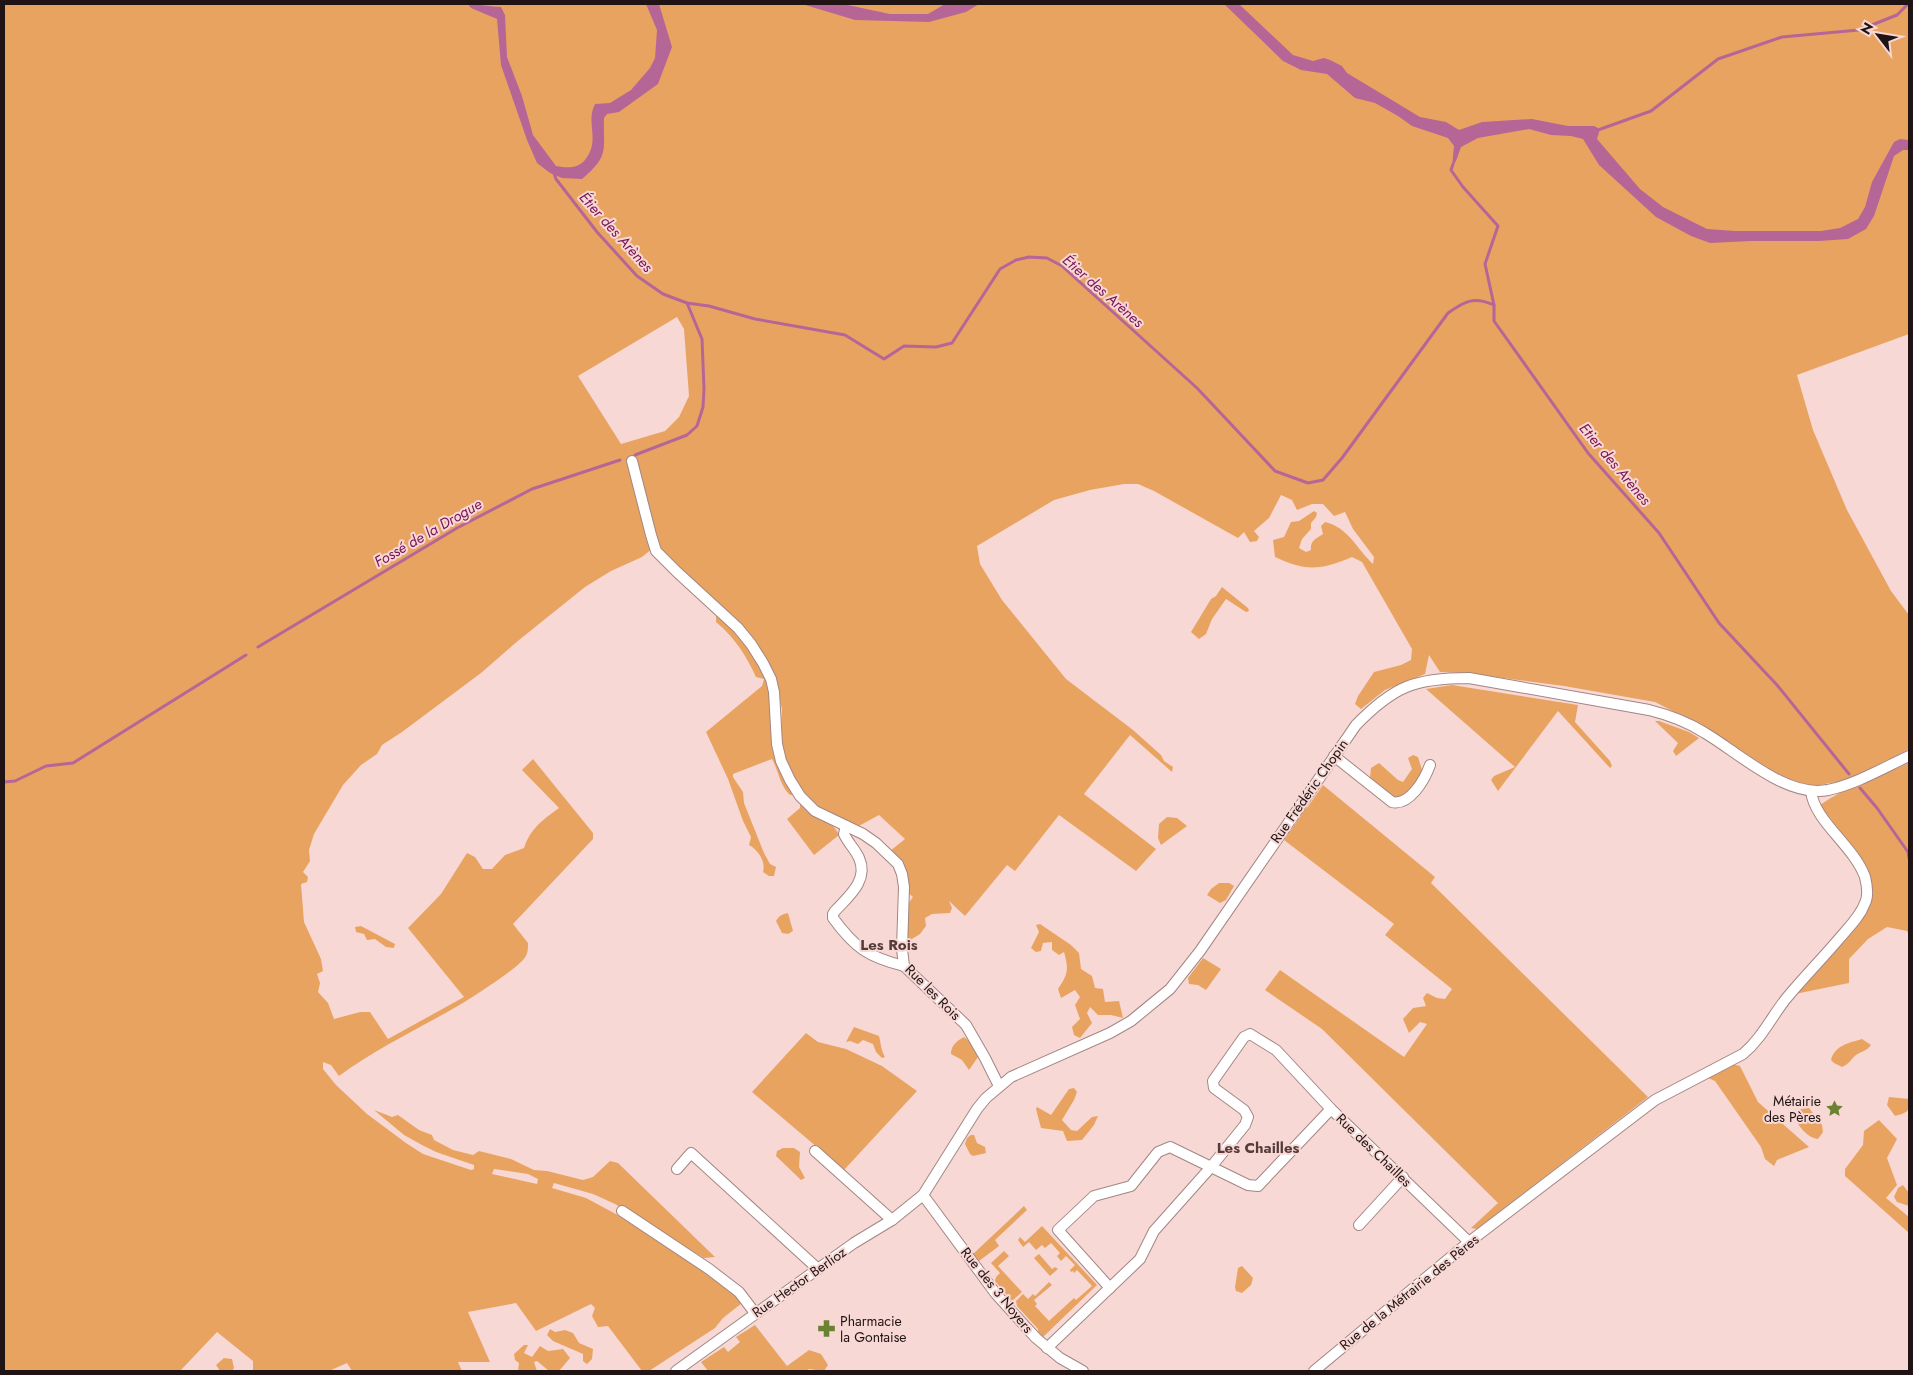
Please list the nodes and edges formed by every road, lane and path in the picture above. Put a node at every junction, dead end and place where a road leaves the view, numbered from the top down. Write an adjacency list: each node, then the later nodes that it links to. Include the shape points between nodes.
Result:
1 (632, 461): 6 (street, Rue les Rois, via 656,551 738,628 771,679 777,744 790,780 815,811)
2 (1334, 756): 4 (street, via 1392,802 1399,803 1407,800 1426,776); 5 (street, Rue Frédéric Chopin, via 1356,725 1376,705 1397,691 1422,681 1469,678 1667,715 1704,732 1778,780); 8 (street, Rue Frédéric Chopin, via 1200,951 1170,988 1131,1021 1011,1077)
3 (1909, 756): 5 (street, via 1848,784)
4 (1430, 765)
5 (1811, 791): 18 (street, Rue de la Métrairie des Pères, via 1818,811 1852,854 1864,876 1868,889 1866,902 1856,920 1786,999 1752,1047 1655,1100)
6 (846, 826): 7 (street, Rue les Rois, via 876,843 898,864 905,901); 7 (street, via 844,834 859,857 862,872 858,884 835,910 833,918 867,953)
7 (904, 966): 8 (street, Rue les Rois, via 966,1025)
8 (999, 1086): 14 (street, Rue Frédéric Chopin, via 976,1109)
9 (1331, 1109): 11 (street, Rue des Chailles, via 1258,1186 1248,1185); 11 (street, via 1276,1050 1250,1034 1244,1037 1213,1081 1214,1088 1244,1110 1248,1117); 13 (street, Rue des Chailles)
10 (815, 1151): 16 (street)
11 (1212, 1167): 20 (street, via 1154,1231 1140,1259); 20 (street, via 1178,1150 1164,1148 1131,1186 1094,1196 1058,1230)
12 (677, 1169): 19 (street, via 691,1153)
13 (1403, 1177): 17 (street); 18 (street, Rue des Chailles)
14 (924, 1195): 16 (street, Rue Hector Berlioz); 22 (street, Rue des 3 Noyers, via 996,1294)
15 (622, 1211): 21 (street, via 710,1268 739,1292)
16 (892, 1220): 19 (street, Rue Hector Berlioz)
17 (1359, 1225)
18 (1469, 1242): 25 (street, Rue de la Métrairie des Pères)
19 (818, 1269): 21 (street, Rue Hector Berlioz)
20 (1110, 1288): 22 (street)
21 (755, 1313): 23 (street, Rue Hector Berlioz)
22 (1047, 1348): 24 (street, Rue des 3 Noyers)
23 (676, 1371)
24 (1083, 1371)
25 (1314, 1371)

